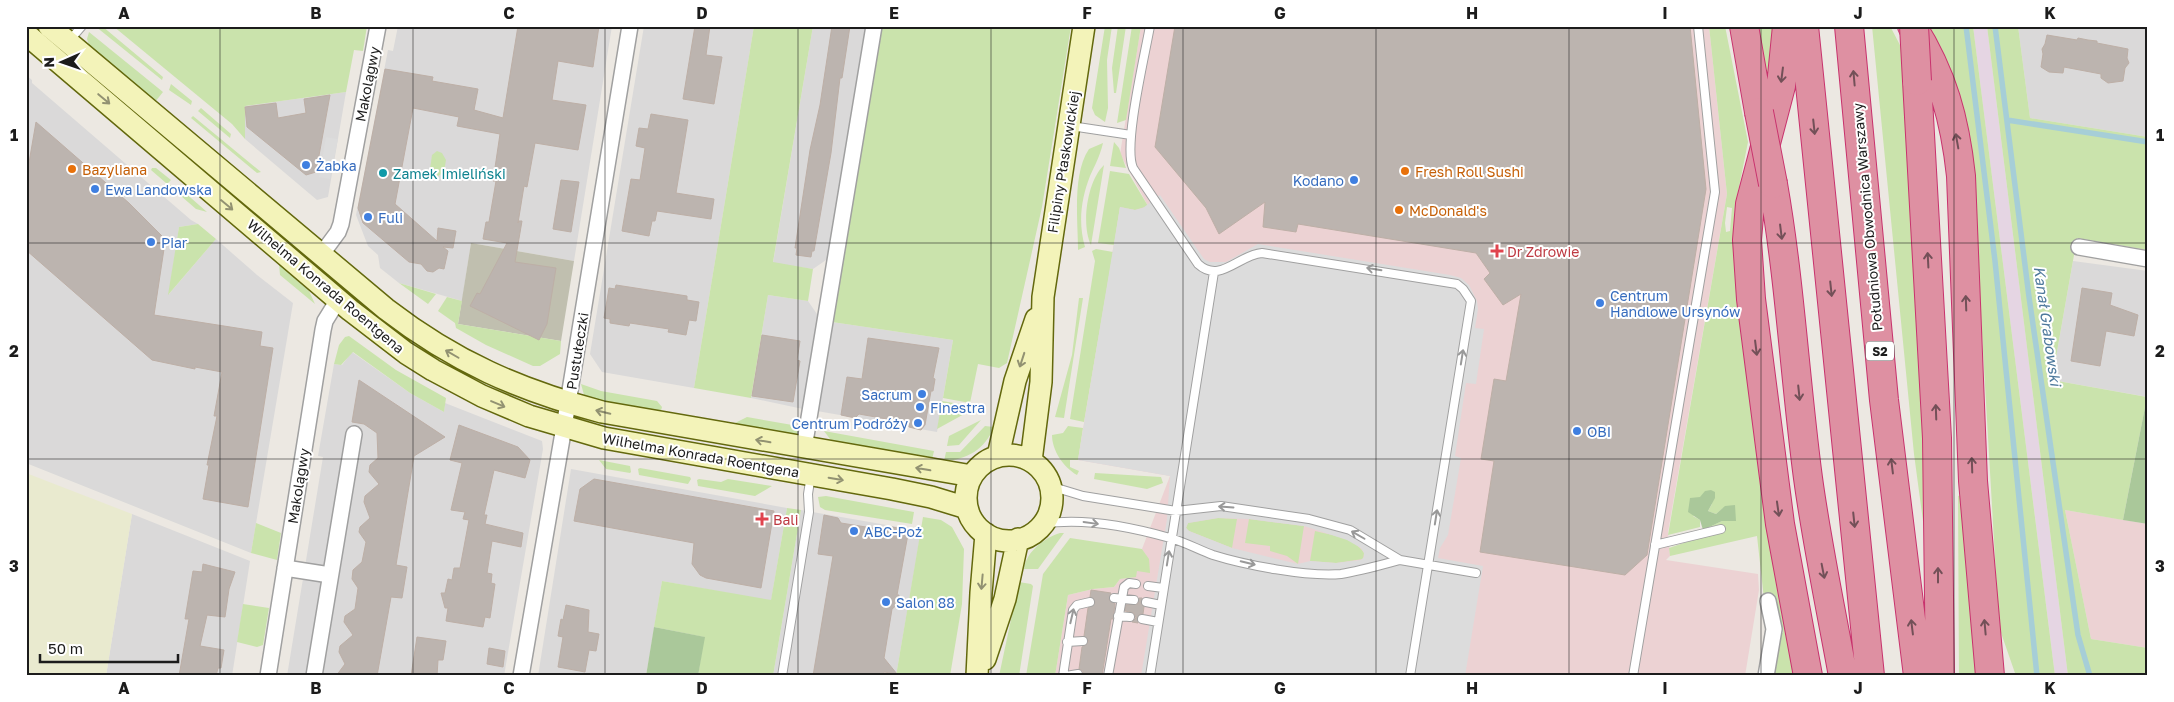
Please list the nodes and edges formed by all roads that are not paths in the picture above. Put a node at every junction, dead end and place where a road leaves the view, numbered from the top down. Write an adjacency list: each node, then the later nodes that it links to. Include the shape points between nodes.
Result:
1 (49, 26): 15 (street, Wilhelma Konrada Roentgena)
2 (82, 26): 15 (lane)
3 (378, 26): 19 (street, Makolągwy, via 341,224)
4 (630, 26): 24 (street, Pustułeczki)
5 (874, 26): 27 (street)
6 (1084, 26): 16 (street, Filipiny Płaskowickiej)
7 (1150, 26): 17 (lane)
8 (1698, 26): 40 (lane, via 1715,192)
9 (1744, 26): 74 (highway, one-way to 74, bridge, via 1782,242 1808,478)
10 (1787, 26): 73 (highway, one-way to 73, via 1781,86 1750,204 1748,240 1751,299 1778,514)
11 (1804, 26): 75 (highway, one-way to 75)
12 (1850, 26): 76 (highway, Południowa Obwodnica Warszawy / S2, one-way to 12, via 1884,400)
13 (1913, 26): 77 (highway, one-way to 13, bridge, via 1938,438); 78 (highway, one-way to 13, via 1973,481 1958,150 1943,86 1929,52)
14 (26, 34): 23 (street, Wilhelma Konrada Roentgena, one-way to 23)
15 (68, 42): 19 (street, Wilhelma Konrada Roentgena)
16 (1068, 126): 17 (lane); 22 (street, Filipiny Płaskowickiej)
17 (1131, 136): 21 (lane, via 1130,157 1134,168 1198,264)
18 (2079, 248): 20 (street)
19 (321, 255): 24 (street, Wilhelma Konrada Roentgena, one-way to 19, via 498,378 436,345)
20 (2148, 259)
21 (1214, 272): 34 (lane); 42 (lane, one-way to 21, via 1471,301 1467,294 1457,284 1262,253 1250,255)
22 (1043, 297): 28 (street, Filipiny Płaskowickiej, one-way to 28, via 1015,381); 29 (street, Filipiny Płaskowickiej, via 1041,382)
23 (338, 300): 25 (street, Wilhelma Konrada Roentgena, one-way to 25, via 406,353 448,379 494,402); 43 (street, Makolągwy, via 323,330)
24 (568, 403): 25 (street, Pustułeczki); 27 (street, Wilhelma Konrada Roentgena, one-way to 24, via 618,416)
25 (564, 427): 30 (street, Wilhelma Konrada Roentgena, via 604,438); 65 (street, Pustułeczki)
26 (354, 434): 45 (street)
27 (804, 448): 31 (street, Wilhelma Konrada Roentgena, one-way to 27)
28 (998, 456): 29 (street, via 1015,455); 31 (street, via 983,464)
29 (1031, 461): 32 (street)
30 (811, 475): 33 (street, Wilhelma Konrada Roentgena, one-way to 33, via 931,497); 66 (lane, via 809,512)
31 (972, 476): 33 (street, via 966,495)
32 (1050, 486): 34 (lane, via 1100,499); 35 (street, via 1051,506)
33 (968, 508): 37 (street, via 974,523)
34 (1176, 511): 38 (lane); 41 (lane, one-way to 34, via 1350,530 1309,519 1221,506)
35 (1043, 524): 38 (lane, one-way to 38, via 1080,522); 39 (street, via 1032,534)
36 (1721, 529): 40 (lane)
37 (986, 534): 39 (street, via 1007,540); 67 (street, one-way to 67)
38 (1171, 538): 41 (lane, one-way to 41, via 1213,554 1259,566 1322,574 1341,574); 48 (lane, one-way to 38)
39 (1018, 539): 67 (street, via 1005,599)
40 (1655, 545): 71 (lane)
41 (1400, 560): 42 (lane)
42 (1428, 565): 44 (lane); 70 (lane)
43 (285, 568): 45 (street); 63 (street, Makolągwy)
44 (1476, 573)
45 (330, 575): 64 (street)
46 (1136, 584): 49 (lane, via 1129,583)
47 (1148, 586): 48 (lane)
48 (1164, 588): 54 (lane)
49 (1117, 598): 50 (lane); 55 (lane)
50 (1134, 600)
51 (1768, 601): 72 (street, via 1774,629)
52 (1090, 602): 60 (lane, one-way to 52, via 1073,610 1080,603)
53 (1146, 602): 54 (lane)
54 (1161, 605): 58 (lane)
55 (1118, 616): 56 (lane); 61 (lane, via 1111,638)
56 (1130, 617)
57 (1142, 619): 58 (lane)
58 (1158, 622): 69 (lane)
59 (1083, 641): 60 (lane)
60 (1067, 642): 68 (lane)
61 (1107, 671)
62 (1078, 674): 68 (lane)
63 (268, 676)
64 (314, 676)
65 (521, 676)
66 (782, 676)
67 (979, 676)
68 (1064, 676)
69 (1150, 676)
70 (1410, 676)
71 (1633, 676)
72 (1766, 676)
73 (1808, 676)
74 (1843, 676)
75 (1870, 676)
76 (1918, 676)
77 (1940, 676)
78 (1990, 676)

